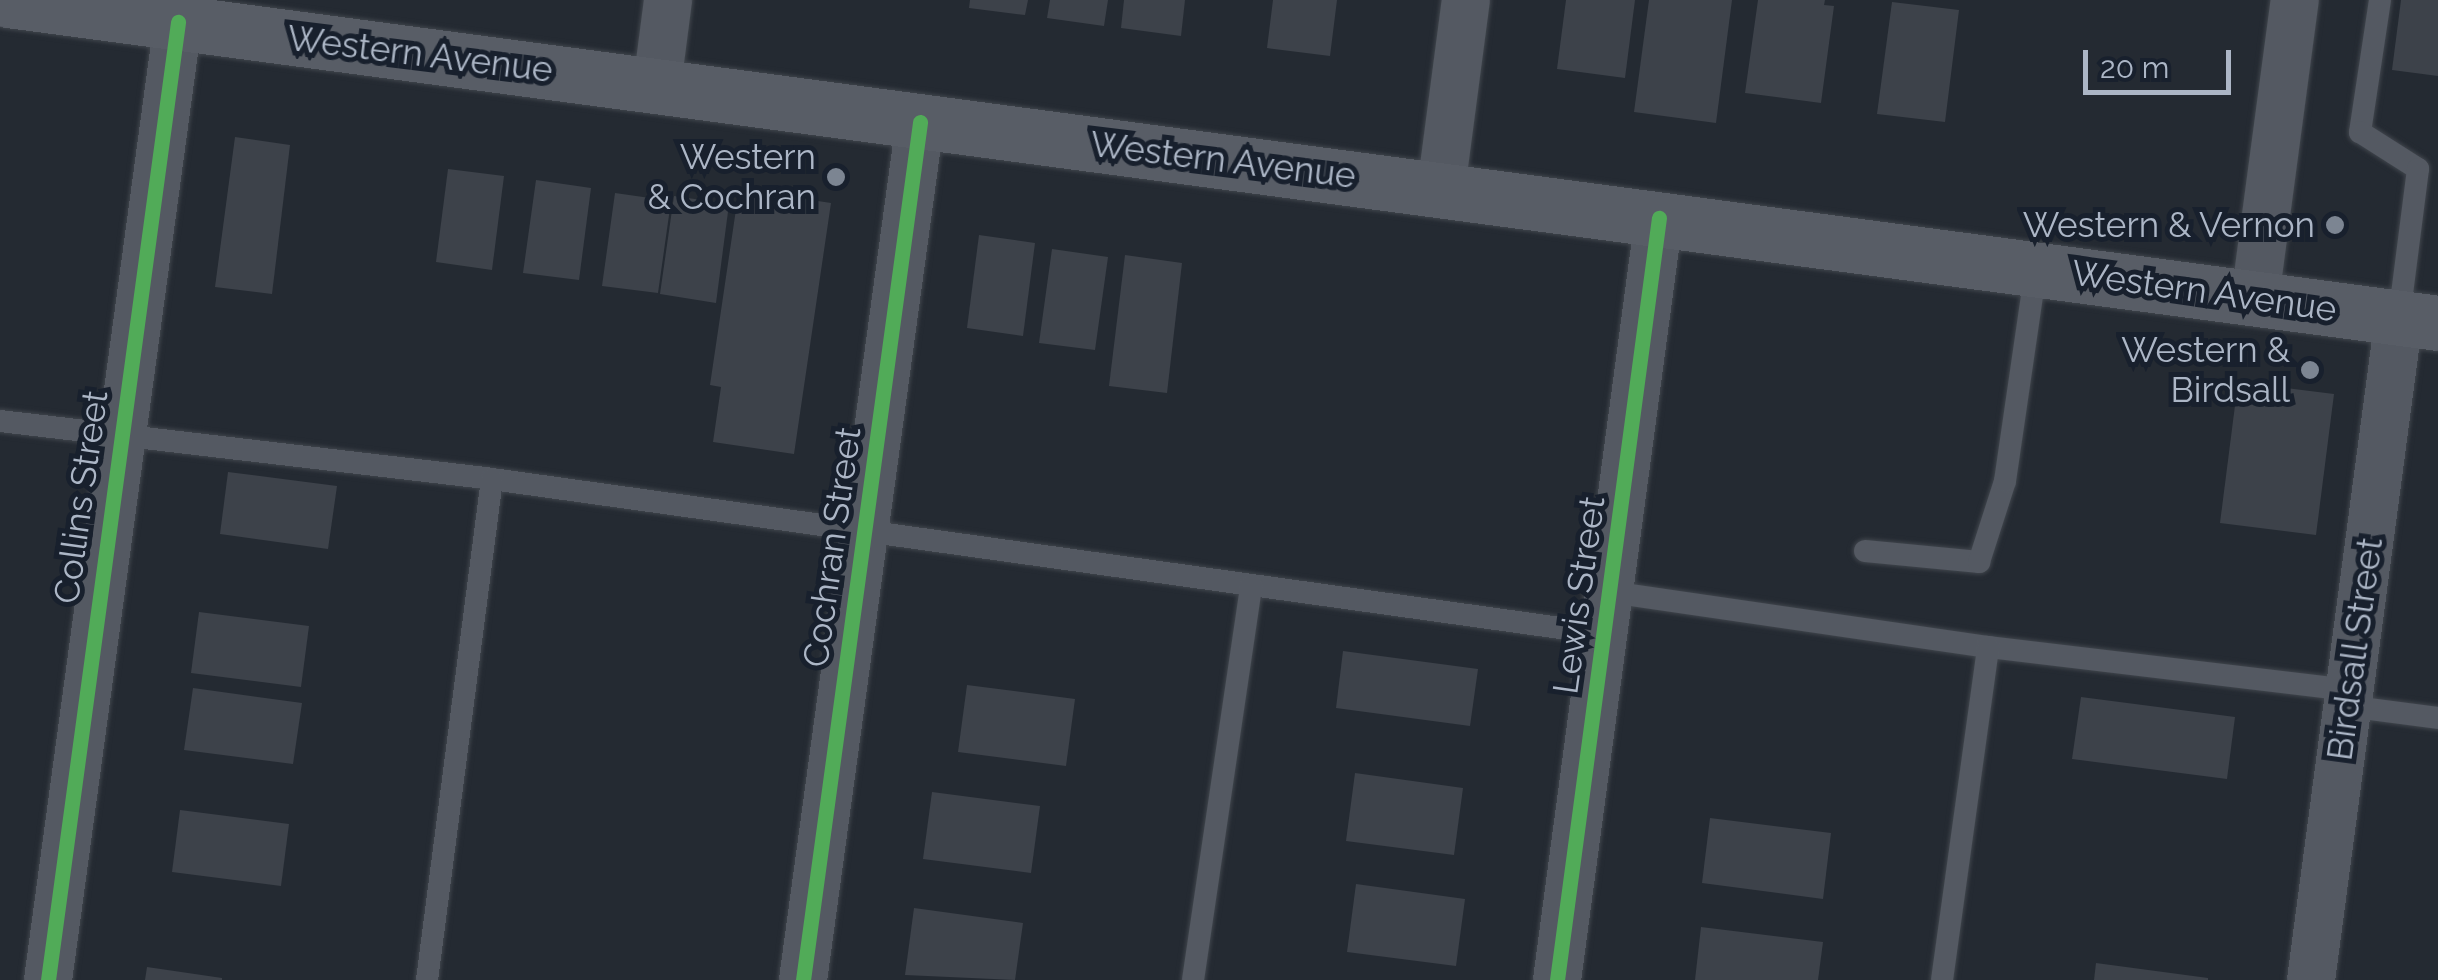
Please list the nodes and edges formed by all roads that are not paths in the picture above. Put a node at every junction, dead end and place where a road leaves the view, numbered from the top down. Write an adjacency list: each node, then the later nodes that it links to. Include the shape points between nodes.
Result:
1 (8, 0): 6 (main road, Western Avenue)
2 (668, 0): 7 (street)
3 (1466, 0): 10 (street)
4 (2295, 0): 13 (street)
5 (2380, 0): 9 (lane, via 2360,132)
6 (178, 22): 7 (main road, Western Avenue, via 265,25); 16 (street, Collins Street)
7 (657, 85): 8 (main road, Western Avenue)
8 (920, 122): 10 (main road, Western Avenue); 18 (street, Cochran Street)
9 (2428, 170): 14 (lane)
10 (1441, 189): 11 (main road, Western Avenue)
11 (1659, 218): 12 (main road, Western Avenue); 21 (street, Lewis Street)
12 (2036, 268): 13 (main road, Western Avenue); 19 (lane, via 2005,481 1979,562)
13 (2255, 298): 14 (main road, Western Avenue)
14 (2418, 320): 23 (street, Birdsall Street)
15 (0, 421): 16 (lane)
16 (120, 436): 17 (lane); 25 (street, Collins Street)
17 (492, 480): 18 (lane); 26 (lane)
18 (864, 532): 20 (lane); 27 (street, Cochran Street)
19 (1866, 551)
20 (1251, 584): 21 (lane); 28 (lane)
21 (1607, 613): 22 (lane); 29 (street, Lewis Street)
22 (1988, 646): 23 (lane); 30 (lane)
23 (2348, 698): 24 (lane); 31 (street, Birdsall Street)
24 (2438, 718)
25 (48, 980)
26 (427, 980)
27 (803, 980)
28 (1193, 980)
29 (1558, 980)
30 (1942, 980)
31 (2311, 980)

